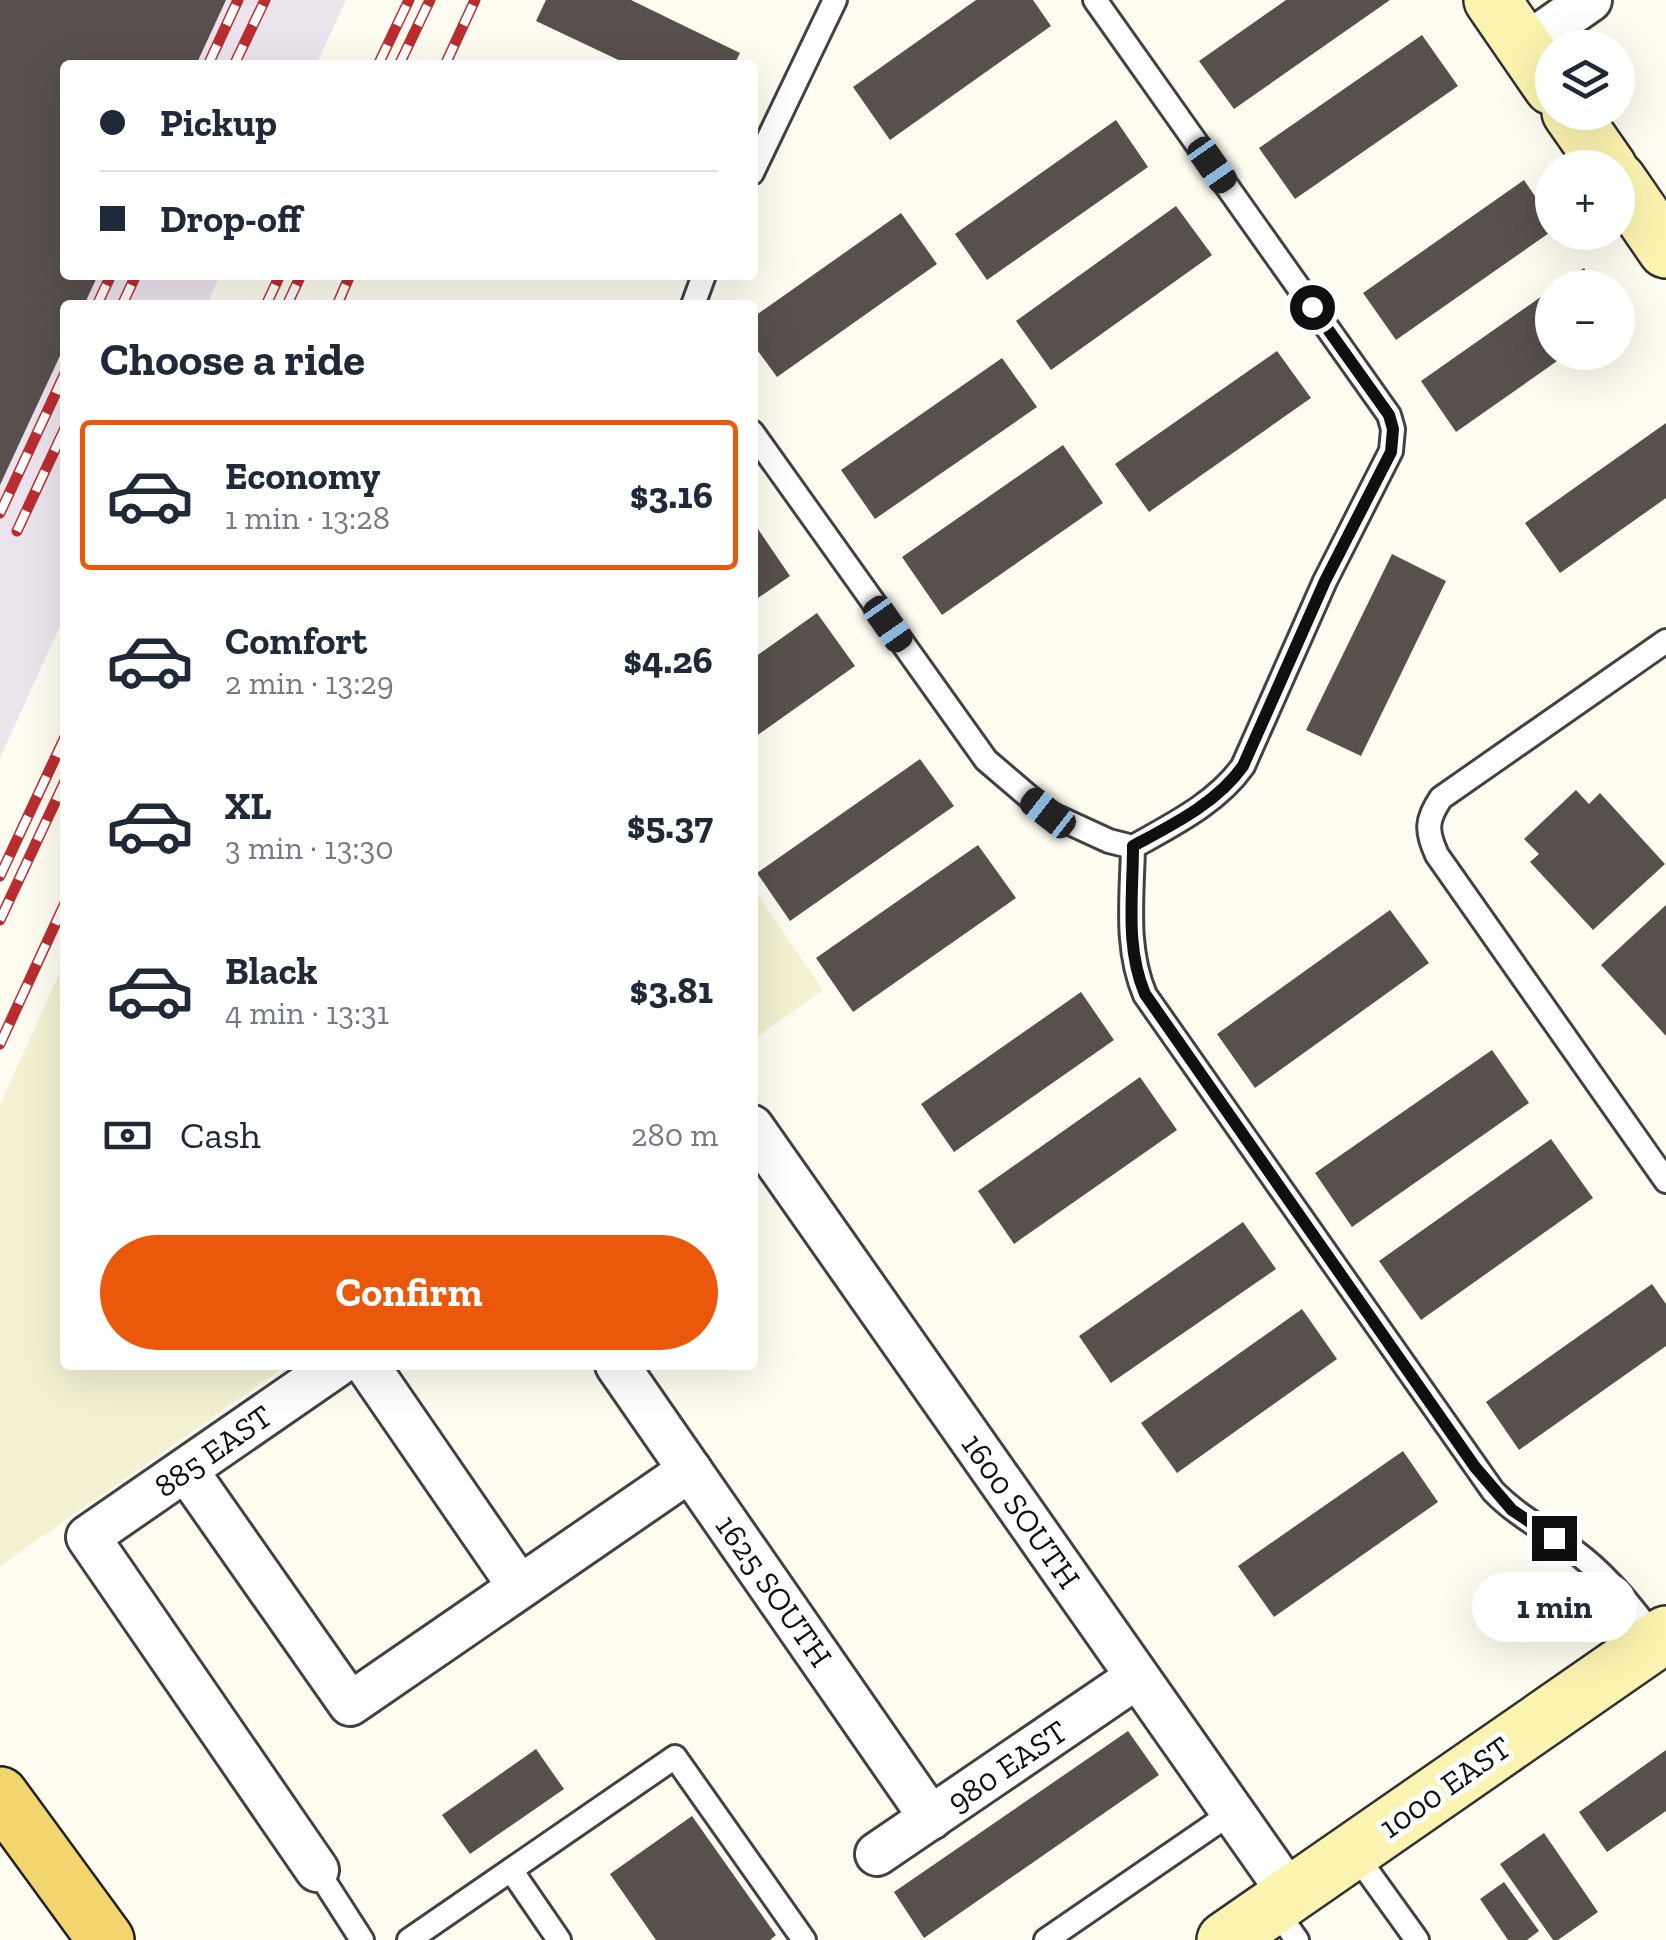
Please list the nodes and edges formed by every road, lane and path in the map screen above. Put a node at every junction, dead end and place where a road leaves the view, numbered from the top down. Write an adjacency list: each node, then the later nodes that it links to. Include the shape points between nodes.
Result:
1 (835, 0): 7 (lane)
2 (1094, 0): 12 (lane, via 1393,429 1391,452 1243,766 1195,810)
3 (1492, 0): 6 (street)
4 (1590, 0): 5 (street)
5 (1566, 30)
6 (1535, 62)
7 (758, 161)
8 (1635, 205): 9 (street)
9 (1666, 250)
10 (758, 440): 12 (lane, via 986,760 1048,813)
11 (1666, 641): 14 (lane, via 1441,798 1427,833)
12 (1133, 846): 21 (lane, via 1131,933 1134,969 1145,994 1493,1491 1611,1582)
13 (758, 1137): 22 (street, 1600 SOUTH)
14 (1666, 1181)
15 (330, 1370): 18 (street, 885 EAST)
16 (370, 1370): 20 (street)
17 (620, 1370): 19 (street, 1625 SOUTH)
18 (186, 1470): 20 (street, via 350,1704); 28 (street, 885 EAST, via 88,1537)
19 (690, 1470): 20 (street); 25 (street, 1625 SOUTH)
20 (519, 1586)
21 (1663, 1642): 26 (street, 1000 EAST)
22 (1137, 1677): 24 (street, 1600 SOUTH); 25 (street, 980 EAST)
23 (0, 1795): 31 (main road)
24 (1231, 1812): 30 (street, 1600 SOUTH); 36 (lane)
25 (931, 1818): 27 (street, 980 EAST)
26 (1353, 1851): 30 (street, 1000 EAST); 38 (lane)
27 (877, 1854)
28 (316, 1870): 32 (lane)
29 (511, 1870): 33 (lane); 34 (lane); 35 (lane, via 676,1757)
30 (1287, 1914): 37 (street, 1000 EAST)
31 (106, 1940)
32 (362, 1940)
33 (409, 1940)
34 (559, 1940)
35 (804, 1940)
36 (1046, 1940)
37 (1225, 1940)
38 (1417, 1940)

